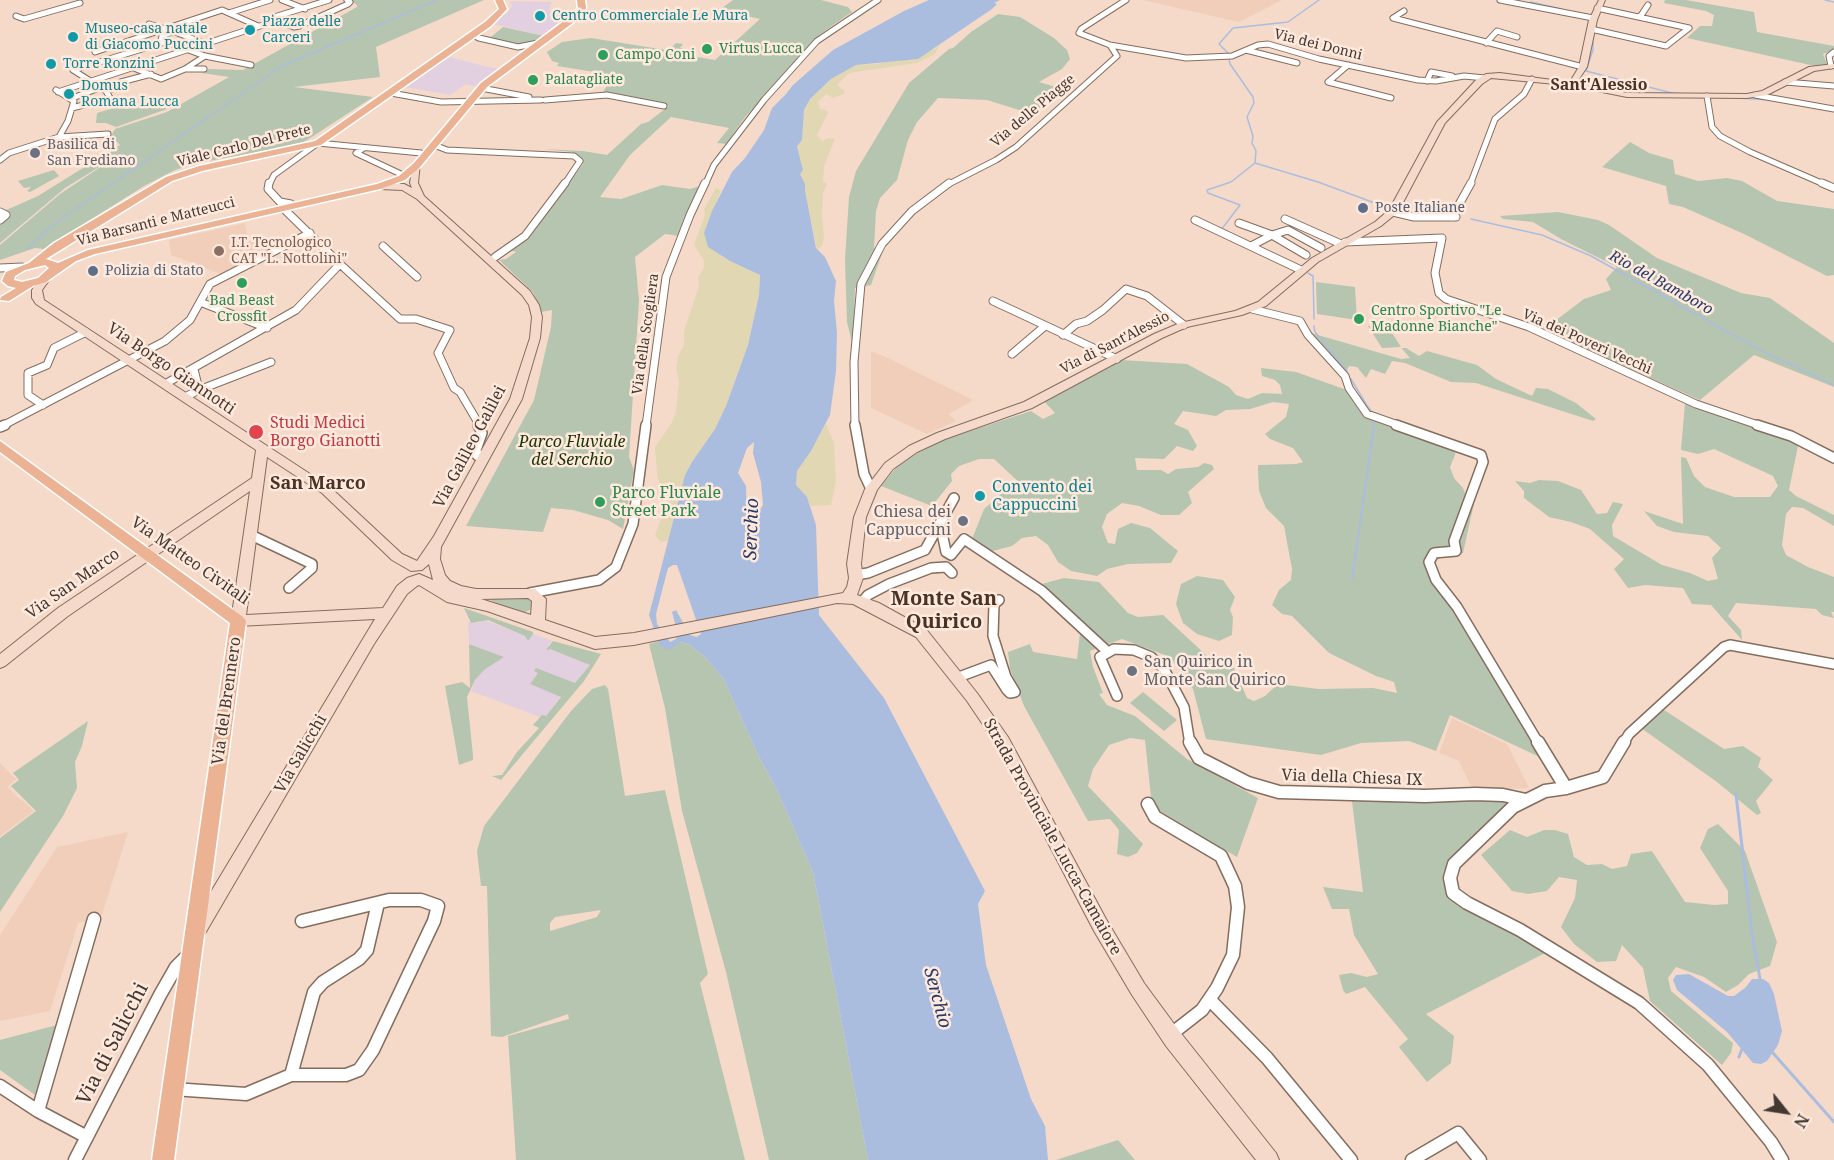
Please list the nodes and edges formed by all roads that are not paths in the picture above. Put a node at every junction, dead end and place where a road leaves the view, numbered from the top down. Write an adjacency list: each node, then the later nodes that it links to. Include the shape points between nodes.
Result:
1 (73, 0): 1 (street, via 80,3 24,20 16,16)
2 (270, 0): 16 (street)
3 (282, 0): 13 (street)
4 (329, 0): 13 (street)
5 (499, 0): 23 (main road, Viale Carlo Del Prete, via 503,6 500,14)
6 (581, 0): 27 (main road, via 583,7 578,15)
7 (878, 0): 150 (street, Via della Scogliera, via 817,41 714,165 666,277 633,524 623,552 616,567 603,578 550,589)
8 (1126, 0): 30 (street, via 1079,33)
9 (1500, 0): 20 (street)
10 (347, 2): 15 (street)
11 (1599, 4): 17 (street); 20 (street)
12 (1648, 5): 17 (street)
13 (304, 9): 15 (street); 19 (street)
14 (1404, 10): 28 (street, via 1393,18)
15 (328, 12): 19 (street, via 294,27 280,22)
16 (229, 13): 19 (street); 21 (street, via 222,10)
17 (1640, 17): 20 (street, via 1689,28 1666,46)
18 (149, 24): 21 (street)
19 (255, 25): 26 (street)
20 (1593, 27): 44 (street)
21 (165, 29): 22 (street); 38 (street, via 95,52)
22 (172, 32): 25 (street, via 161,38); 26 (street)
23 (476, 34): 27 (street, via 514,46); 29 (main road, Viale Carlo Del Prete)
24 (1517, 37): 28 (street, via 1497,31)
25 (165, 42): 31 (street); 32 (street)
26 (204, 43): 32 (street)
27 (538, 43): 36 (main road)
28 (1486, 43): 44 (street)
29 (461, 44): 36 (street, via 485,42 521,50); 62 (main road, Viale Carlo Del Prete)
30 (1110, 45): 33 (street, Via dei Donni, via 1172,57 1229,56); 137 (street, Via delle Piagge, via 1117,56 1113,60 1016,147 953,180 912,212 882,244 868,267 861,284 854,362 855,433)
31 (141, 50): 35 (street); 38 (street)
32 (185, 50): 35 (street); 37 (street)
33 (1246, 50): 39 (street); 41 (street, Via dei Donni, via 1268,44)
34 (1834, 52): 42 (street, via 1829,56)
35 (170, 55): 45 (street)
36 (521, 55): 60 (main road)
37 (205, 56): 40 (street); 46 (street)
38 (106, 59): 45 (street); 54 (street, via 74,70)
39 (1297, 63)
40 (251, 64)
41 (1348, 65): 53 (street, Via dei Donni); 65 (street, via 1328,82)
42 (1832, 66): 56 (street, via 1812,69)
43 (1466, 67): 50 (street)
44 (1583, 67): 57 (street)
45 (131, 69): 48 (street); 49 (street)
46 (185, 69): 47 (street); 48 (street, via 161,79)
47 (204, 69)
48 (151, 74): 55 (street)
49 (112, 75): 54 (street); 55 (street)
50 (1455, 76): 51 (street, Via dei Donni); 53 (street, Via dei Donni); 53 (street, via 1434,71)
51 (1485, 78): 52 (street, via 1500,75); 90 (street, Via di Sant'Alessio, via 1441,122)
52 (1532, 79): 57 (street); 90 (street, via 1524,94 1495,119 1455,217 1414,217)
53 (1427, 81)
54 (89, 82): 59 (street); 66 (street, via 56,90)
55 (121, 82): 61 (street, via 124,85)
56 (1785, 82): 58 (street); 63 (street)
57 (1569, 83): 64 (street, via 1627,95)
58 (1834, 86)
59 (99, 88): 61 (street); 66 (street)
60 (481, 88): 67 (street); 68 (main road)
61 (106, 91): 70 (street, via 110,98)
62 (391, 93): 68 (street, via 441,102); 74 (main road, Viale Carlo Del Prete)
63 (1755, 95): 64 (street); 71 (street)
64 (1707, 96): 84 (street, via 1713,126 1720,136)
65 (1391, 98)
66 (70, 99): 70 (street, via 74,101)
67 (543, 100): 68 (street); 69 (street, via 583,102 590,96 607,95)
68 (469, 102): 75 (main road)
69 (664, 106)
70 (72, 108): 73 (street)
71 (1834, 109)
72 (67, 136): 72 (street, via 75,141 108,134); 73 (street)
73 (59, 137): 80 (street, via 9,153)
74 (318, 143): 76 (street); 78 (main road, Viale Carlo Del Prete); 86 (street, via 274,175 268,184 282,203)
75 (434, 145): 77 (street); 79 (main road)
76 (364, 148): 79 (street); 82 (street, via 356,153)
77 (447, 150): 79 (street); 102 (street, via 564,154 580,161 525,236)
78 (283, 152): 88 (street, via 291,159 264,184 265,192 276,203); 103 (main road, Viale Carlo Del Prete, via 169,179)
79 (423, 154): 81 (main road)
80 (0, 164)
81 (417, 165): 82 (main road); 85 (street, via 414,183)
82 (405, 176): 83 (main road, Via Barsanti e Matteucci)
83 (380, 186): 85 (street, Via Galileo Galilei, via 404,187); 86 (main road, Via Barsanti e Matteucci)
84 (1834, 188)
85 (420, 197): 102 (street, Via Galileo Galilei)
86 (299, 203): 87 (main road, Via Barsanti e Matteucci)
87 (282, 207): 88 (main road, Via Barsanti e Matteucci); 95 (street)
88 (267, 210): 107 (main road, Via Barsanti e Matteucci, via 92,252)
89 (0, 212): 92 (street, via 6,215)
90 (1393, 212): 97 (street, Via di Sant'Alessio)
91 (1285, 219): 97 (street)
92 (0, 220)
93 (1195, 220): 99 (street)
94 (1239, 223): 96 (street)
95 (310, 233): 104 (street); 113 (street, via 210,284)
96 (1272, 235): 99 (street); 100 (street, via 1288,230); 101 (street)
97 (1343, 243): 108 (street, Via di Sant'Alessio); 135 (street, Via dei Poveri Vecchi, via 1442,238 1434,273 1439,293 1446,299 1529,327 1678,396 1791,436)
98 (383, 246): 109 (street)
99 (1251, 246): 108 (street)
100 (1321, 248)
101 (1306, 255)
102 (493, 259): 134 (street, Via Galileo Galilei, via 530,297 537,311 537,324 516,399)
103 (34, 263): 105 (main road, Viale Carlo Del Prete); 107 (main road, via 50,263)
104 (340, 264): 119 (street, via 304,303); 134 (street, via 400,318 450,330 438,353 454,388 481,428 475,453)
105 (22, 267): 106 (street); 111 (main road)
106 (0, 268)
107 (55, 269): 110 (main road, Via Barsanti e Matteucci)
108 (1300, 270): 116 (street, Via di Sant'Alessio, via 1272,298)
109 (417, 277)
110 (45, 279): 112 (main road); 120 (street, Via Borgo Giannotti, via 37,290 39,301)
111 (6, 280): 112 (main road); 115 (main road)
112 (31, 284): 115 (main road)
113 (200, 302): 119 (street); 124 (street, via 181,329)
114 (993, 302): 118 (street)
115 (2, 304)
116 (1252, 309): 117 (street, Via di Sant'Alessio); 158 (street, via 1300,321 1345,375 1367,414 1481,455 1483,462 1454,541 1456,551 1434,553 1429,562 1436,580 1457,607)
117 (1184, 325): 121 (street, via 1147,296 1126,289 1103,310); 123 (street, Via di Sant'Alessio)
118 (1045, 326): 121 (street); 122 (street)
119 (267, 328): 126 (street)
120 (86, 332): 124 (street, Via Borgo Giannotti); 130 (street, via 54,348 47,365 28,373 28,395)
121 (1063, 335): 123 (street)
122 (1012, 354)
123 (1117, 359): 137 (street, Via di Sant'Alessio, via 1028,405 913,450 890,466)
124 (129, 360): 127 (street, Via Borgo Giannotti); 130 (street)
125 (271, 362): 128 (street)
126 (194, 369): 127 (street); 128 (street)
127 (165, 384): 129 (street, Via Borgo Giannotti)
128 (199, 390): 129 (street)
129 (185, 397): 133 (street, Via Borgo Giannotti)
130 (43, 405): 131 (street)
131 (0, 427)
132 (0, 445): 142 (main road, Via Matteo Civitali)
133 (262, 450): 136 (street, Via del Brennero); 143 (street, Via Borgo Giannotti, via 326,490 397,557)
134 (485, 455): 139 (street, Via Galileo Galilei)
135 (1834, 458)
136 (259, 479): 141 (street, Via del Brennero); 142 (street, Via San Marco)
137 (871, 489): 145 (street, Via di Sant'Alessio, via 860,517)
138 (954, 498): 140 (street)
139 (444, 532): 143 (street, Via Galileo Galilei); 147 (street, Strada Provinciale Lucca-Camaiore, via 441,552 444,568 452,580 469,587)
140 (935, 532): 145 (street, via 925,550); 153 (street, via 942,533 946,552 951,555 964,539 1029,581)
141 (251, 535): 146 (street, via 312,564); 152 (street, Via del Brennero)
142 (149, 553): 152 (main road, Via Matteo Civitali); 154 (street, Via San Marco, via 49,622)
143 (425, 570): 147 (street, Strada Provinciale Lucca-Camaiore, via 459,591); 150 (street, Strada Provinciale Lucca-Camaiore, via 452,598 519,617); 151 (street, Via Salicchi, via 404,588)
144 (952, 573): 148 (street, via 946,567 931,567)
145 (855, 575): 148 (street, Via di Sant'Alessio)
146 (289, 588)
147 (512, 592): 150 (street, Strada Provinciale Lucca-Camaiore)
148 (854, 600): 150 (street, Strada Provinciale Lucca-Camaiore, via 824,600 634,639 596,643); 156 (street, Strada Provinciale Lucca-Camaiore, via 921,633)
149 (999, 600): 156 (street, via 994,604 993,636 1015,692 1007,690 991,665)
150 (536, 607)
151 (387, 613): 152 (street, Via Matteo Civitali); 164 (street, Via Salicchi)
152 (238, 621): 164 (main road, Via del Brennero)
153 (1108, 652): 157 (street, via 1100,657); 159 (street, Via della Chiesa IX, via 1134,650 1151,657 1164,669 1184,706 1190,742 1199,758 1248,783 1279,792 1484,794)
154 (0, 662)
155 (1834, 664): 158 (street, via 1724,647 1629,734 1603,777)
156 (956, 678): 166 (street, Strada Provinciale Lucca-Camaiore, via 1003,742 1105,934)
157 (1117, 696)
158 (1566, 788): 159 (street, via 1545,791)
159 (1526, 800): 178 (street, via 1513,807 1454,864 1450,878 1453,893 1639,1003 1708,1065)
160 (1148, 804): 165 (street, via 1155,817 1221,856 1235,886 1238,907 1233,955)
161 (378, 903): 163 (street); 167 (street, via 367,950 314,992); 167 (street, via 421,900 438,906 373,1050 359,1070 346,1075)
162 (94, 919): 170 (street)
163 (302, 921)
164 (193, 945): 169 (main road, Via del Brennero); 171 (street, Via di Salicchi, via 160,995)
165 (1210, 1000): 166 (street); 175 (street, via 1267,1058)
166 (1170, 1035): 174 (street, Strada Provinciale Lucca-Camaiore)
167 (291, 1075): 169 (street, via 246,1094)
168 (0, 1086): 170 (street)
169 (173, 1089): 173 (main road, Via del Brennero)
170 (38, 1111): 171 (street)
171 (87, 1137): 172 (street, Via di Salicchi)
172 (75, 1160)
173 (163, 1160)
174 (1269, 1160)
175 (1352, 1160)
176 (1412, 1160): 177 (street, via 1458,1133)
177 (1480, 1160)
178 (1782, 1160)

